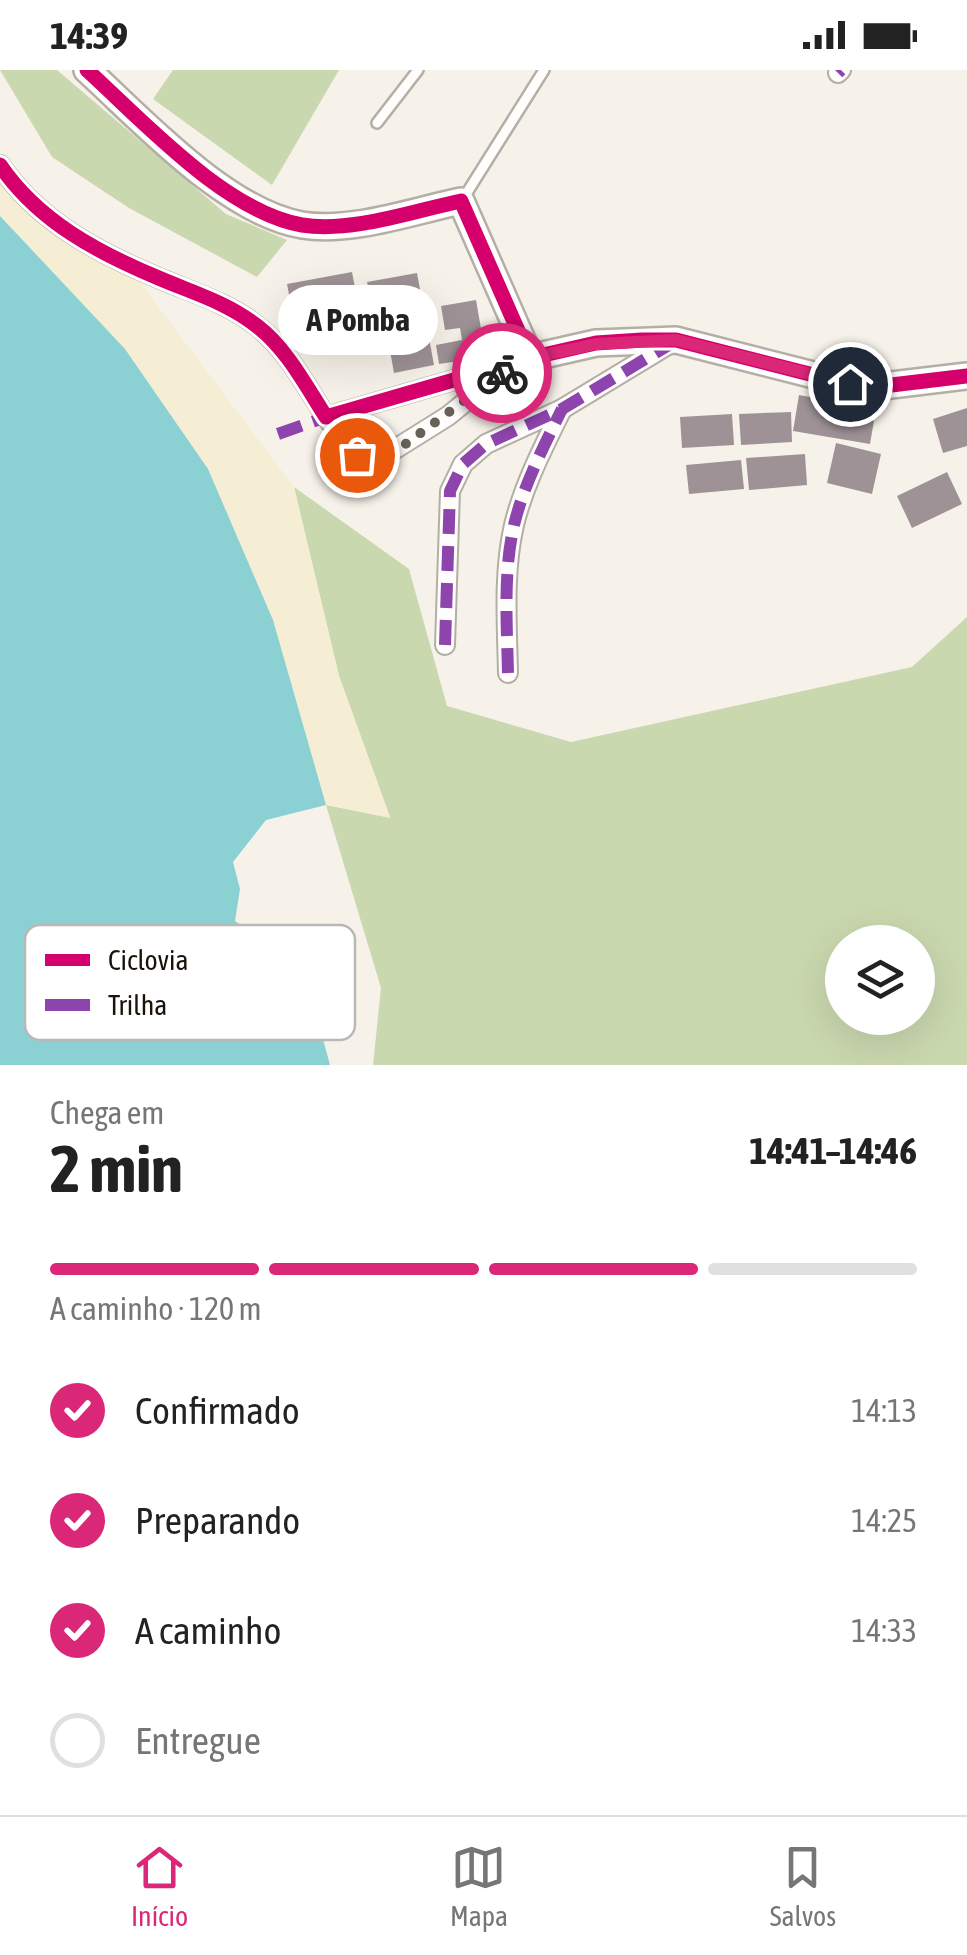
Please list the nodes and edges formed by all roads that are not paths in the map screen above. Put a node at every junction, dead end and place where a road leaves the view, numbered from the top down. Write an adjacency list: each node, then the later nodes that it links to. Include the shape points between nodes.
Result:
1 (86, 70): 6 (street, via 227,190 271,216 335,224)
2 (418, 70): 4 (lane)
3 (544, 70): 6 (lane)
4 (377, 123)
5 (0, 165): 13 (street, via 28,202 73,236 256,324 277,342)
6 (461, 201): 8 (street)
7 (676, 340): 8 (street, via 596,344); 9 (street, via 850,384); 11 (street)
8 (520, 362): 10 (street); 12 (street)
9 (967, 376)
10 (431, 386): 12 (street); 13 (street)
11 (562, 409): 14 (street, via 486,444 463,464 450,492); 15 (street, via 514,526 506,592)
12 (448, 416): 13 (street, via 376,460 357,455)
13 (326, 418)
14 (445, 645)
15 (508, 673)

